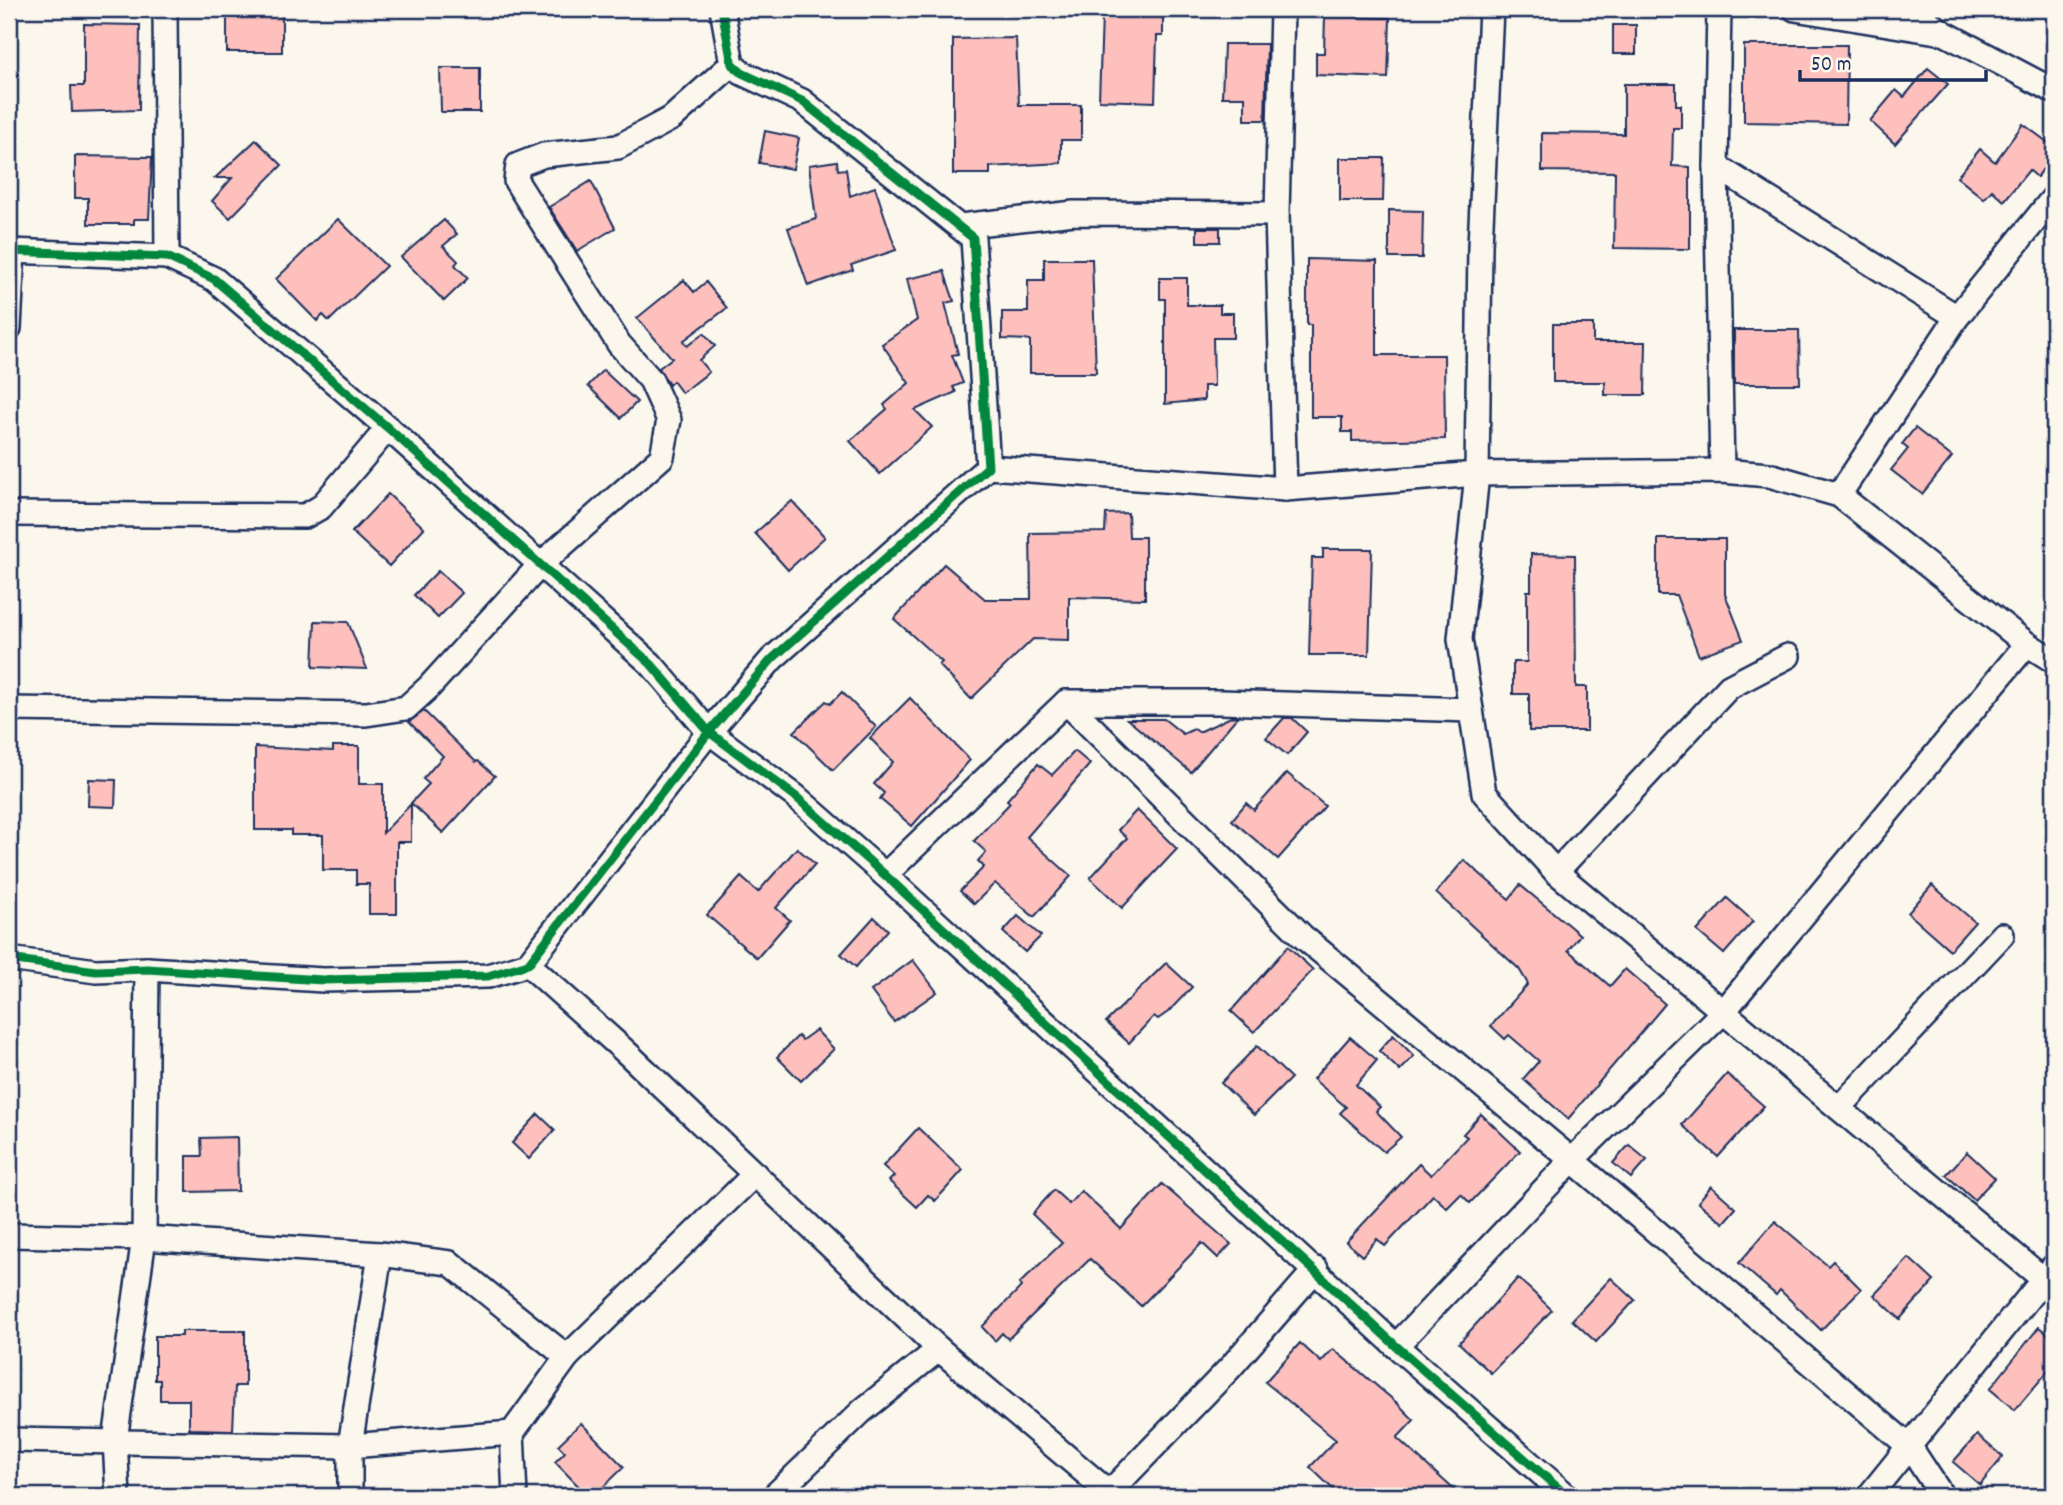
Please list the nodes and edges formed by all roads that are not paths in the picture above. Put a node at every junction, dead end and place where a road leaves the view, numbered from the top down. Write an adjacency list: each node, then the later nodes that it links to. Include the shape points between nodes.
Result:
1 (165, 9): 16 (street)
2 (722, 9): 9 (street)
3 (1282, 9): 13 (street)
4 (1491, 9): 22 (street, via 1480,246)
5 (1719, 9): 11 (street)
6 (1795, 9): 8 (street)
7 (1910, 9): 8 (street)
8 (1944, 33): 10 (street)
9 (732, 64): 14 (street, via 802,101); 26 (street, via 672,118 618,146 544,155 518,164 516,181 619,345 651,380 669,421 662,457)
10 (2054, 90)
11 (1716, 166): 17 (street); 21 (street)
12 (2054, 197): 17 (street)
13 (1277, 214): 14 (street, via 1074,213); 23 (street)
14 (960, 226): 20 (street, via 973,238)
15 (11, 251): 16 (street); 18 (street)
16 (167, 257): 19 (street, via 214,279)
17 (1957, 317): 24 (street)
18 (9, 328)
19 (388, 428): 25 (street, via 321,507 305,516); 26 (street)
20 (988, 467): 23 (street); 33 (street, via 772,659)
21 (1722, 471): 22 (street); 24 (street, via 1769,475)
22 (1477, 474): 23 (street); 32 (street, via 1460,639)
23 (1285, 489)
24 (1839, 495): 27 (street)
25 (9, 514)
26 (540, 565): 31 (street, via 406,708 366,714); 33 (street, via 651,664)
27 (2027, 643): 29 (street); 40 (street)
28 (1788, 656): 34 (street, via 1729,687)
29 (2054, 661)
30 (1066, 702): 32 (street); 35 (street); 42 (street, via 1302,936)
31 (9, 709)
32 (1471, 710): 34 (street, via 1484,793)
33 (709, 732): 35 (street, via 795,796); 38 (street)
34 (1556, 872): 40 (street)
35 (885, 875): 47 (street)
36 (2002, 935): 41 (street)
37 (9, 959): 39 (street, via 96,971)
38 (528, 964): 39 (street, via 488,976 335,979); 43 (street)
39 (147, 969): 45 (street)
40 (1724, 1011): 41 (street); 42 (street)
41 (1839, 1108): 48 (street)
42 (1572, 1160): 49 (street); 56 (street)
43 (755, 1174): 50 (street); 51 (street)
44 (9, 1235): 45 (street)
45 (145, 1238): 46 (street); 54 (street)
46 (380, 1254): 51 (street, via 450,1263); 55 (street)
47 (1316, 1269): 49 (street); 57 (street)
48 (2051, 1278): 56 (street)
49 (1396, 1346): 62 (street)
50 (939, 1349): 57 (street); 61 (street, via 862,1411)
51 (567, 1357): 52 (street)
52 (512, 1433): 55 (street); 60 (street)
53 (9, 1440): 54 (street)
54 (115, 1440): 55 (street); 58 (street)
55 (350, 1446): 59 (street)
56 (1910, 1447): 63 (street); 64 (street)
57 (1109, 1495)
58 (118, 1496)
59 (350, 1496)
60 (514, 1496)
61 (774, 1496)
62 (1567, 1496)
63 (1869, 1496)
64 (1942, 1496)

